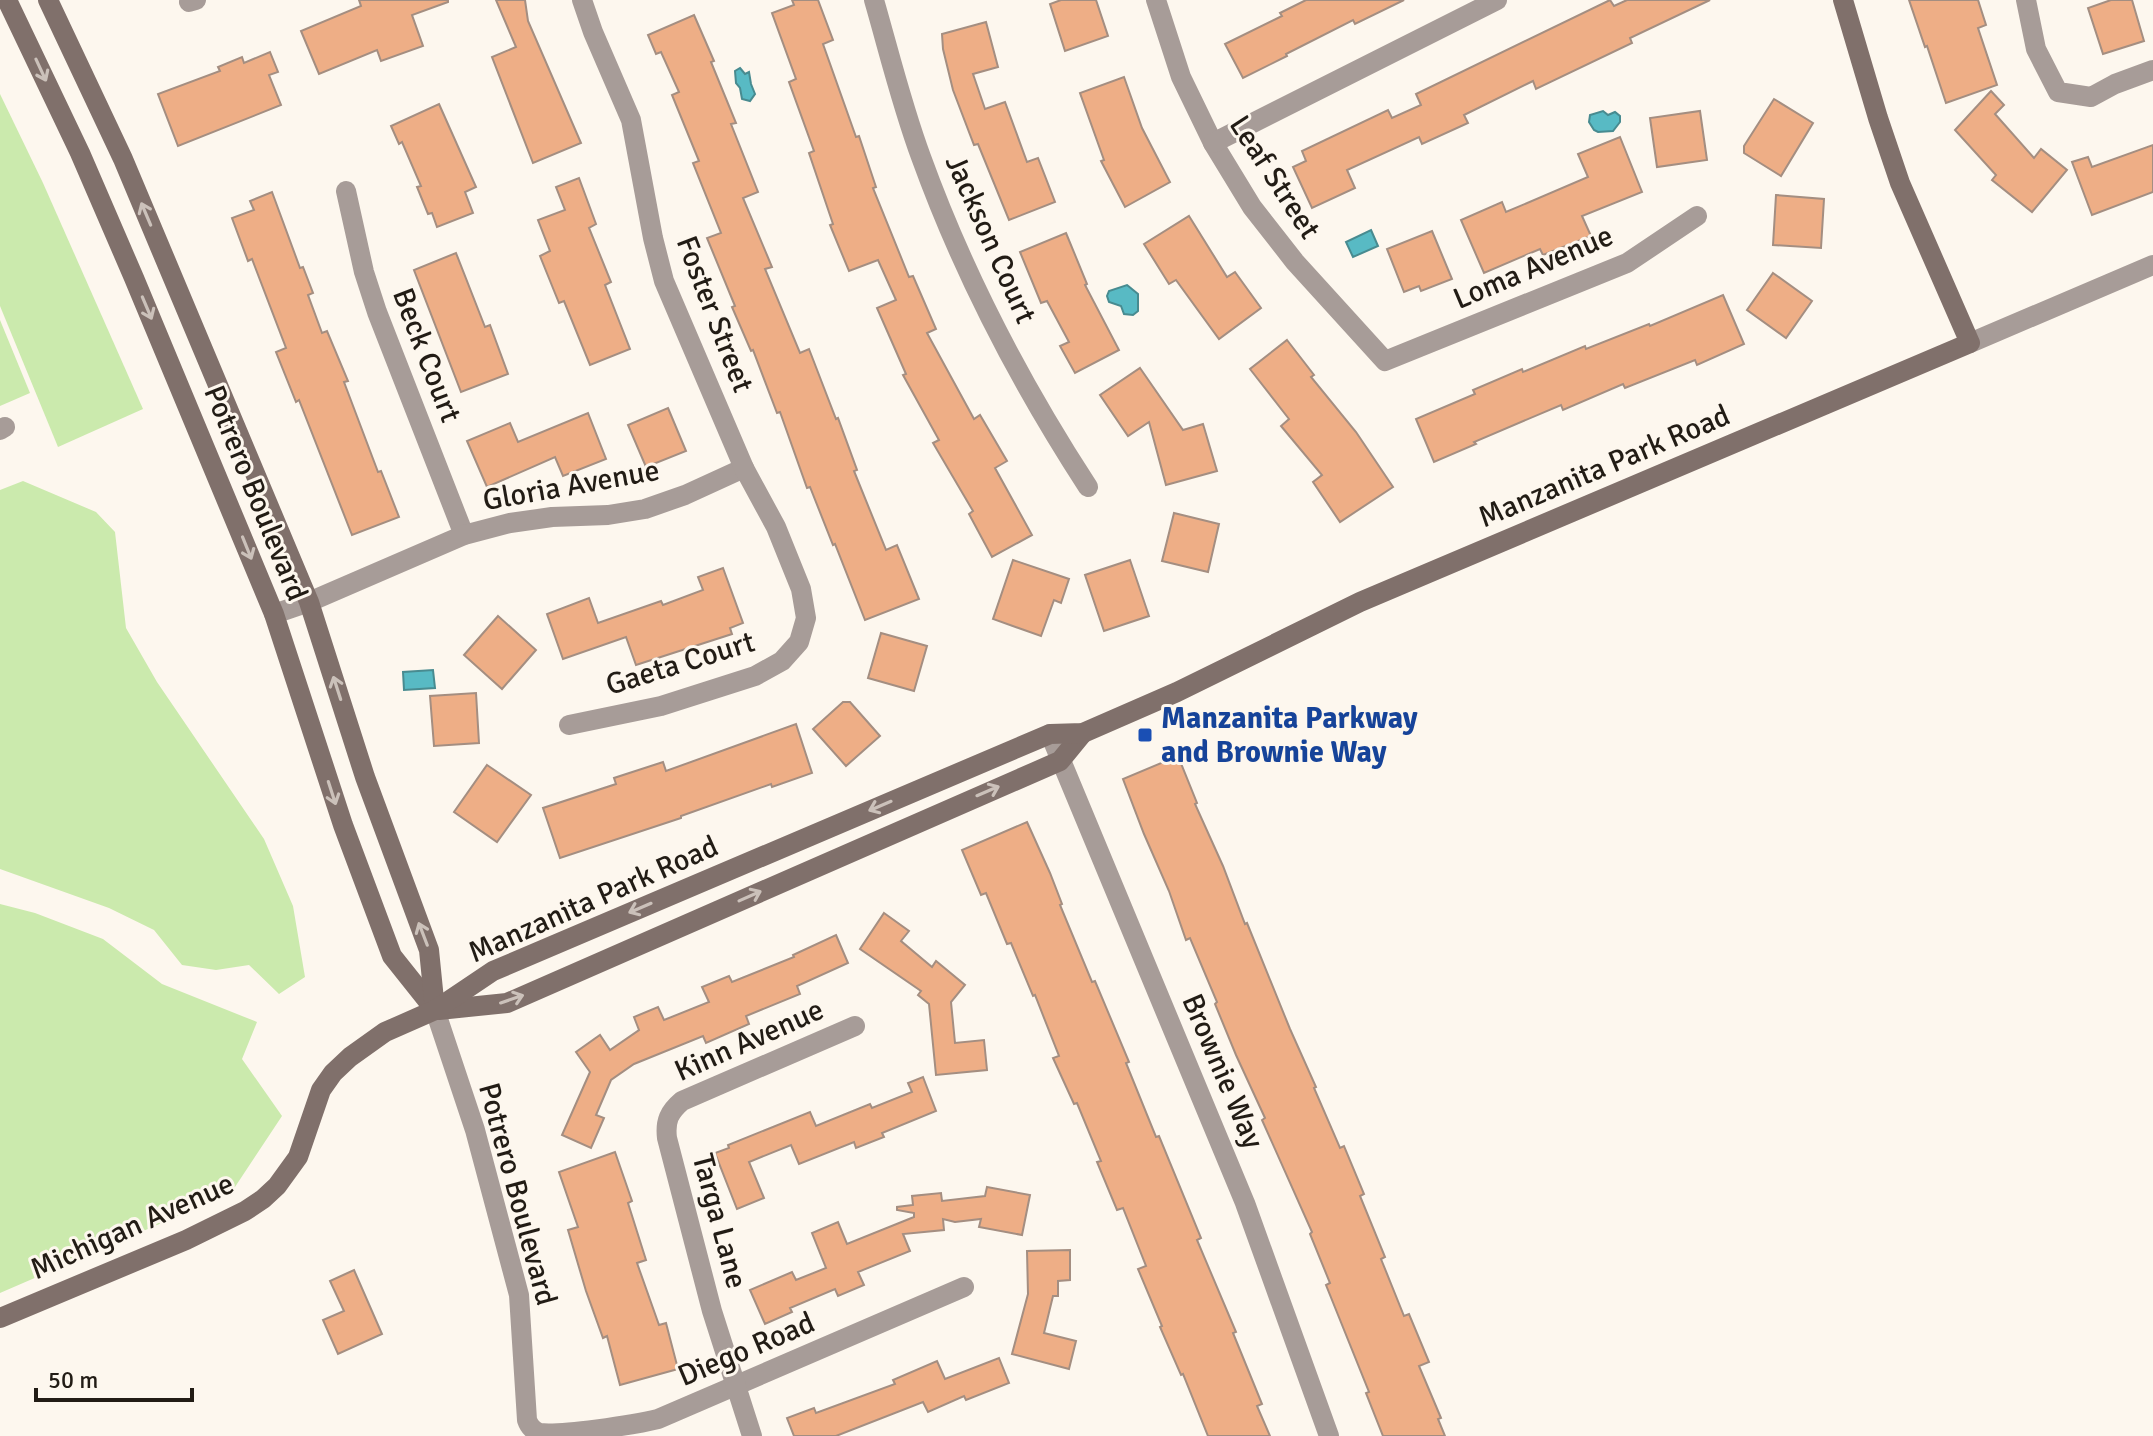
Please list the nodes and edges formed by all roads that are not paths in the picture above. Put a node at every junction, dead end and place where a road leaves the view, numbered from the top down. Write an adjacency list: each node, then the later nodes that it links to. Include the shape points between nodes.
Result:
1 (7, 0): 20 (street, Potrero Boulevard, one-way to 20, via 80,153)
2 (48, 0): 19 (street, Potrero Boulevard, one-way to 2, via 123,159)
3 (582, 0): 16 (street, Foster Street, via 631,120 664,281)
4 (874, 0): 17 (street, Jackson Court, via 921,156 959,251 1051,431)
5 (1156, 0): 10 (street, Leaf Street, via 1181,77)
6 (1497, 0): 10 (street)
7 (1843, 0): 14 (street, via 1900,183)
8 (2026, 0): 9 (street, via 2036,49 2058,92 2091,97)
9 (2153, 70)
10 (1213, 143): 15 (street, Leaf Street, via 1252,207 1295,262)
11 (346, 191): 18 (street, Beck Court, via 377,312)
12 (1697, 216): 15 (street, Loma Avenue, via 1627,263)
13 (2153, 265): 14 (street, Manzanita Park Road)
14 (1970, 343): 23 (street, Manzanita Park Road, via 1360,602)
15 (1385, 361)
16 (744, 468): 18 (street, Gloria Avenue, via 645,509 510,523); 21 (street, Foster Street, via 801,589 806,618)
17 (1088, 487)
18 (464, 535): 19 (street, Gloria Avenue)
19 (309, 602): 20 (street, Gloria Avenue); 26 (street, Potrero Boulevard, one-way to 19, via 429,950 396,867)
20 (274, 614): 26 (street, Potrero Boulevard, one-way to 26, via 392,956)
21 (799, 642): 22 (street, Gaeta Court, via 782,661 755,676 661,706)
22 (569, 725)
23 (1083, 733): 24 (street, Manzanita Park Road); 25 (street, Manzanita Park Road)
24 (1050, 734): 25 (street, Brownie Way); 26 (street, Manzanita Park Road, one-way to 26, via 493,971)
25 (1060, 761): 26 (street, Manzanita Park Road, one-way to 25, via 507,1003); 34 (street, Brownie Way, via 1234,1178)
26 (435, 1010): 30 (street, Michigan Avenue, via 385,1032 333,1073 321,1090 298,1157 263,1199 186,1240); 32 (street, Potrero Boulevard, via 512,1263 527,1420)
27 (855, 1026): 28 (street, Kinn Avenue, via 682,1101)
28 (670, 1113): 31 (street, Targa Lane, via 667,1138)
29 (964, 1287): 31 (street, Diego Road)
30 (0, 1318)
31 (736, 1386): 32 (street, Diego Road, via 658,1419); 33 (street, Targa Lane)
32 (543, 1435)
33 (752, 1436)
34 (1329, 1436)

